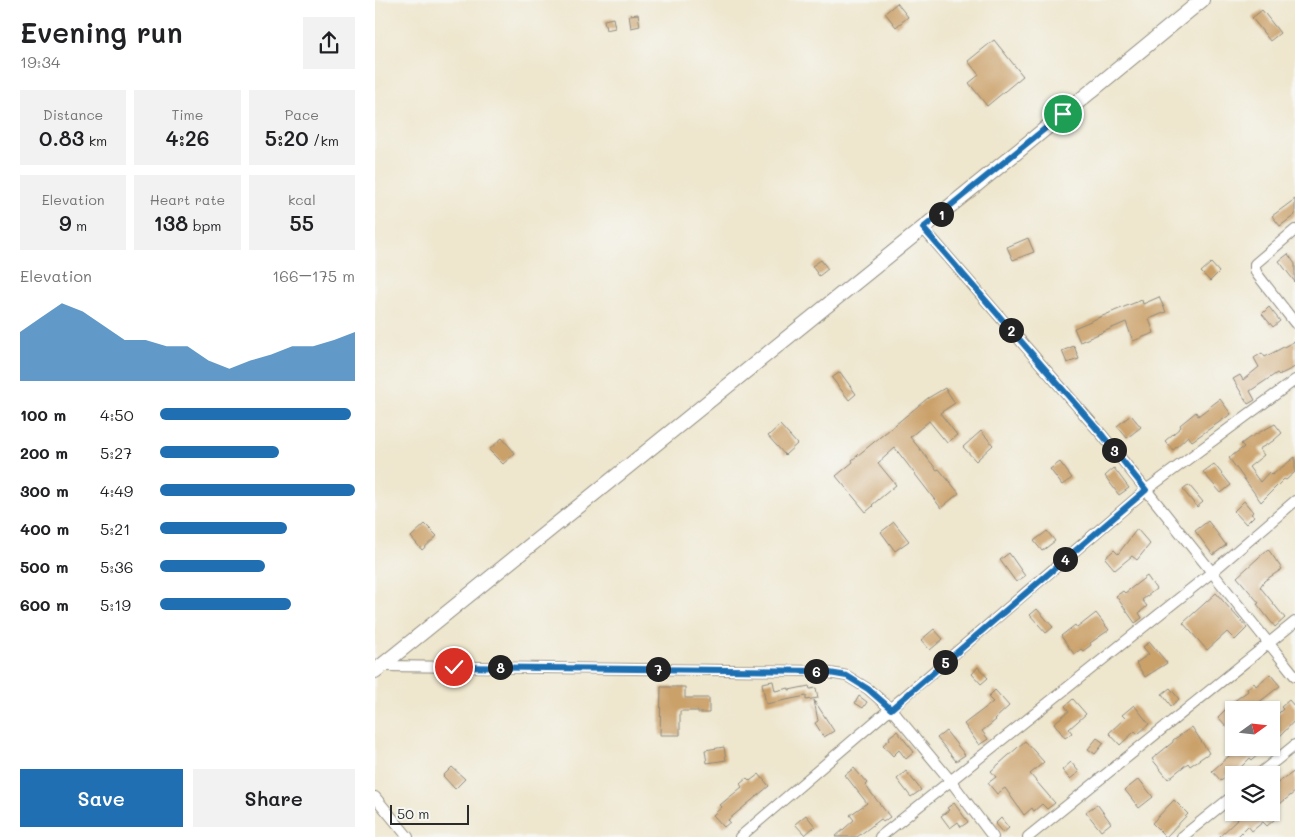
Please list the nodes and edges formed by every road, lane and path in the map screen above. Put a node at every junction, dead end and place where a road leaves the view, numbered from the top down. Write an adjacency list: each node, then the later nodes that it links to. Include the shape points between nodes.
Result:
1 (1202, 0): 2 (main road)
2 (923, 228): 6 (street); 11 (main road)
3 (1295, 230): 4 (street, via 1255,264 1257,274)
4 (1294, 318)
5 (1295, 380): 6 (street)
6 (1146, 490): 8 (street); 13 (street)
7 (1295, 501): 8 (street)
8 (1211, 573): 10 (street); 16 (street)
9 (1295, 622): 10 (street)
10 (1269, 644): 12 (street); 23 (street)
11 (378, 669): 13 (street, via 818,671 847,676)
12 (1295, 676)
13 (891, 709): 16 (street); 20 (street)
14 (1295, 745): 15 (street)
15 (1269, 766)
16 (950, 780): 21 (street); 22 (street)
17 (375, 797): 19 (street)
18 (1225, 802): 24 (street)
19 (408, 837)
20 (739, 837)
21 (879, 837)
22 (993, 837)
23 (1028, 837)
24 (1182, 837)

